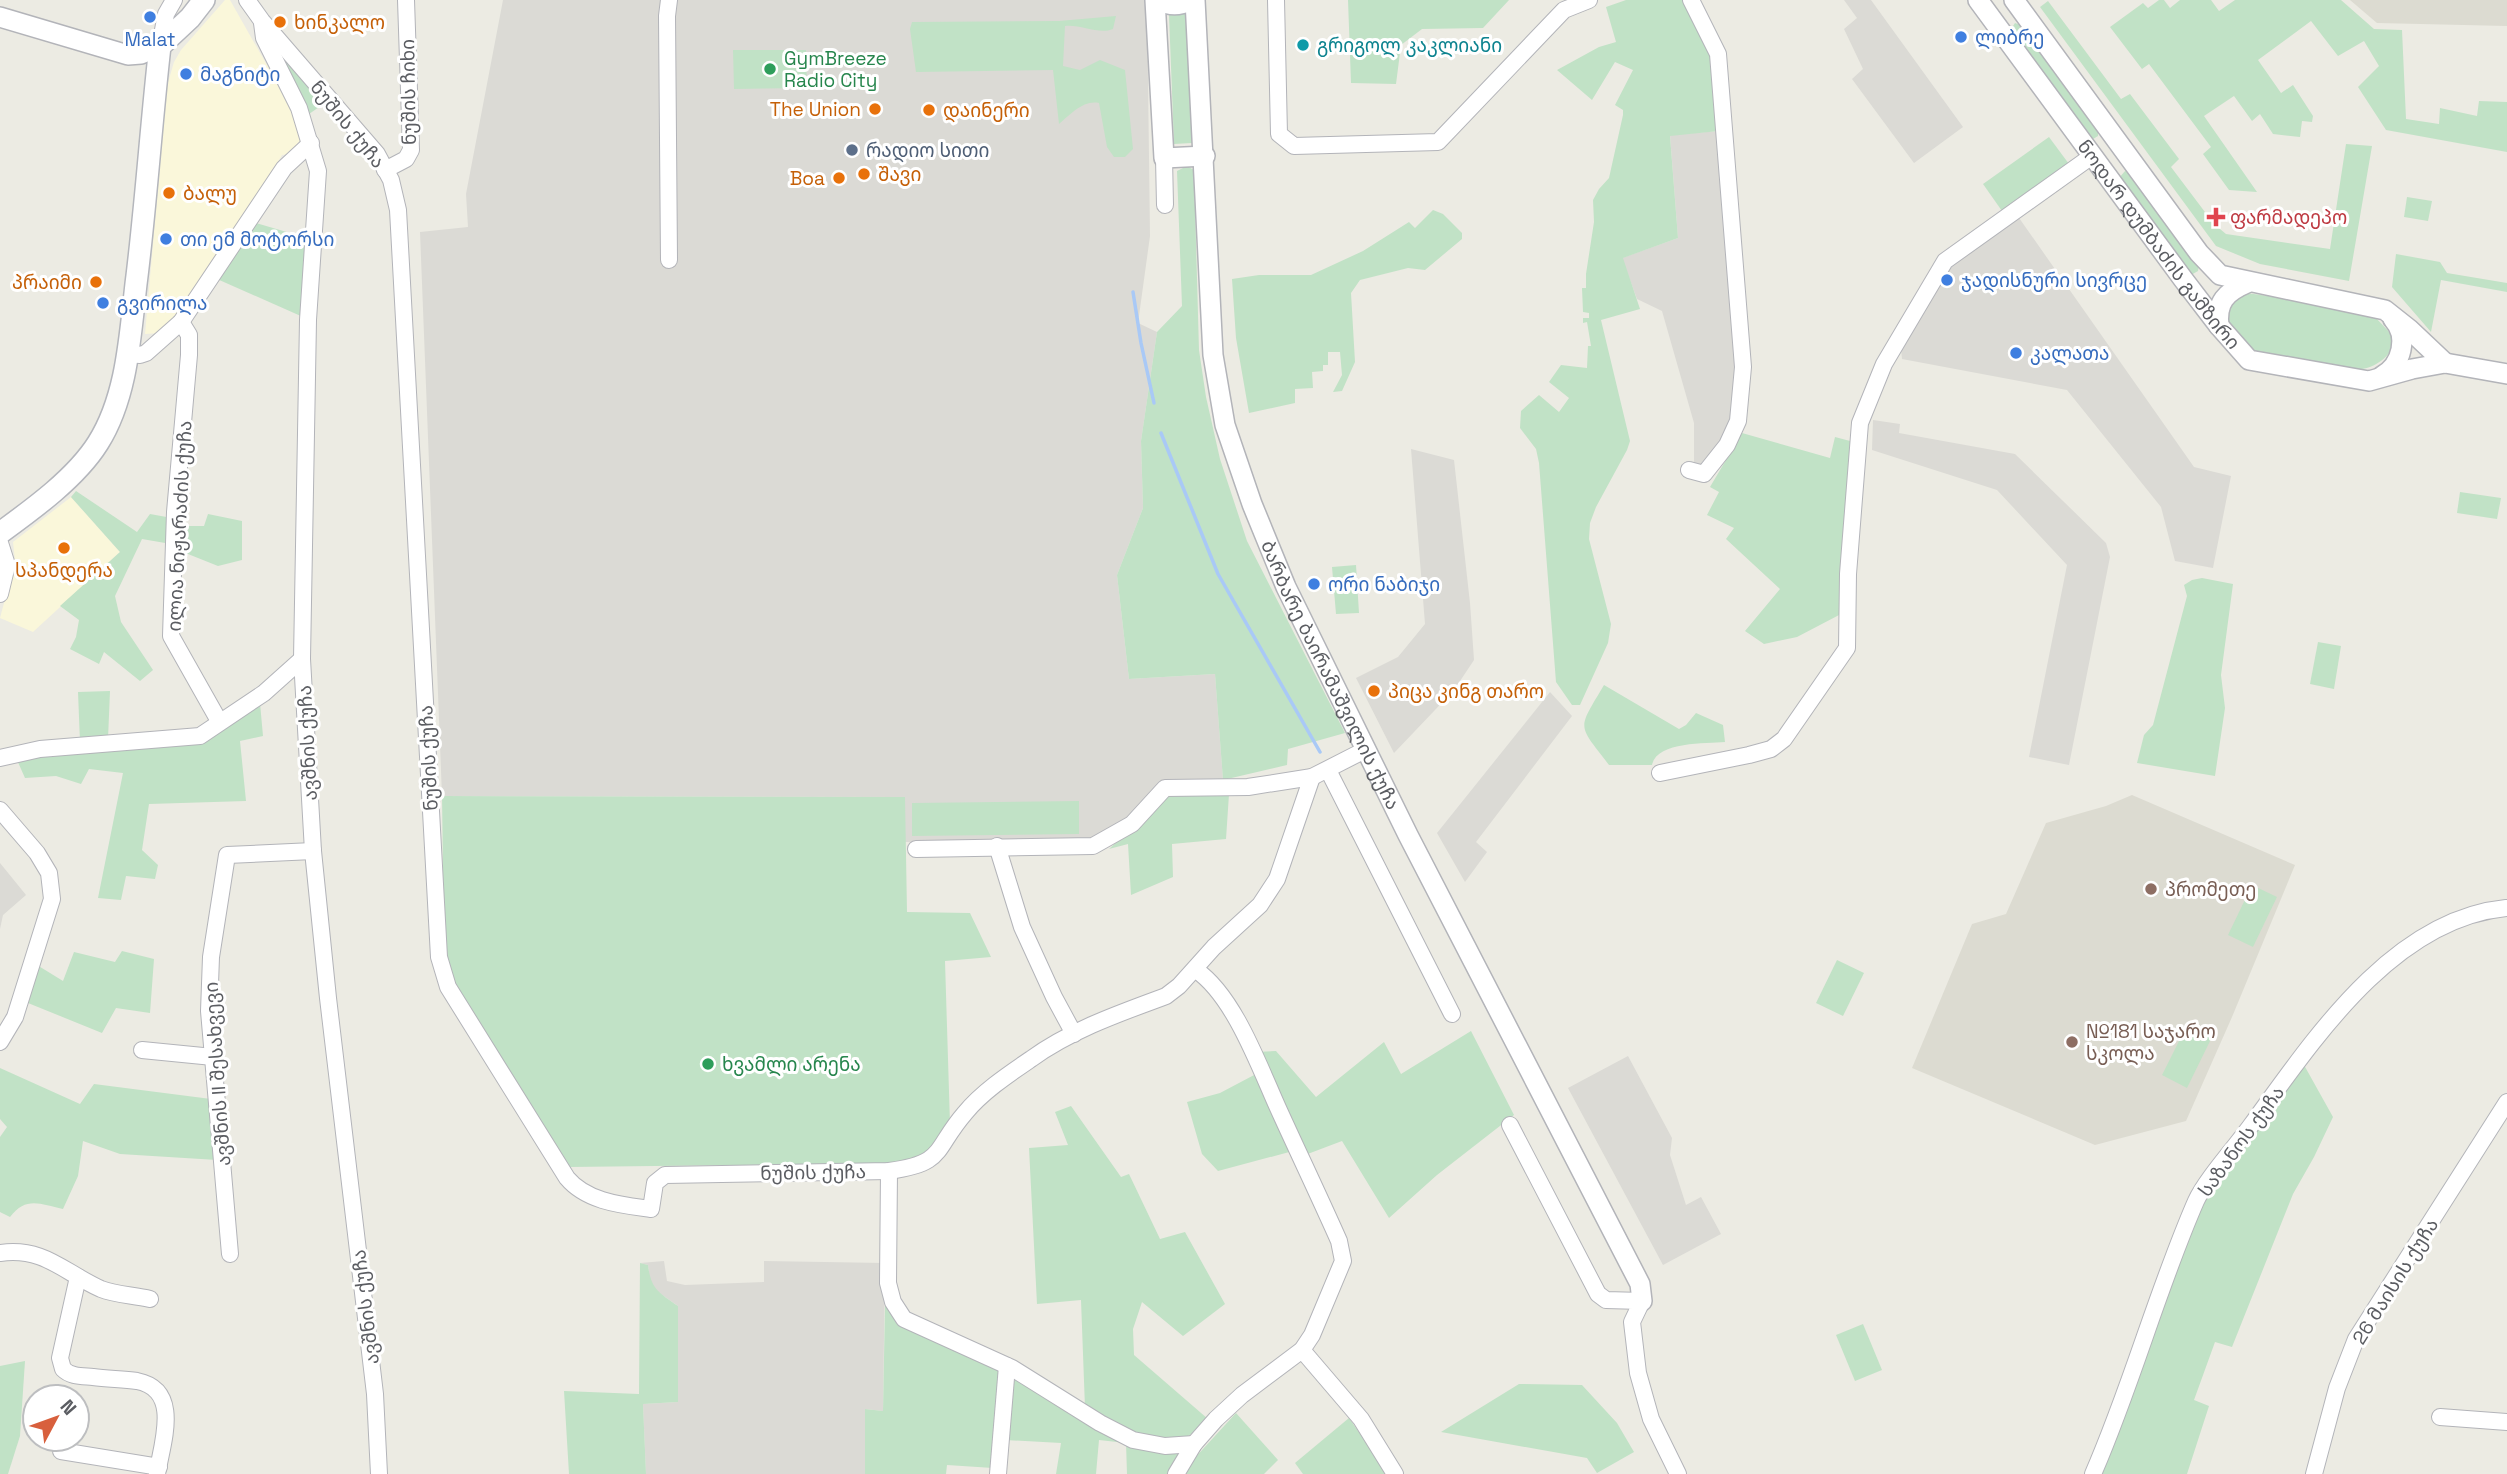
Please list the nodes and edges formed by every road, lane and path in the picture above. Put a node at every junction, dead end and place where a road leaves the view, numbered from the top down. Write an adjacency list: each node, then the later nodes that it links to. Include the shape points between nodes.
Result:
1 (173, 0): 17 (street)
2 (204, 0): 17 (main road)
3 (247, 0): 15 (street, ნუშის ქუჩა)
4 (406, 0): 23 (street, ნუშის ჩიხი, via 411,150 406,159)
5 (669, 0): 26 (street)
6 (1158, 0): 7 (main road, via 1170,4); 21 (street)
7 (1189, 0)
8 (1195, 0): 19 (street, ბარბარე ბაირამაშვილის ქუჩა)
9 (1276, 0): 10 (street, via 1279,134 1294,146 1438,142 1564,10)
10 (1589, 0)
11 (1691, 0): 37 (street, via 1718,54 1743,367 1733,435 1704,474)
12 (1978, 0): 16 (street, ნოდარ დუმბაძის გამზირი)
13 (2017, 3): 16 (street); 22 (street, ნოდარ დუმბაძის გამზირი)
14 (0, 18): 17 (street, via 115,53 142,54)
15 (262, 21): 18 (street, ავშნის ქუჩა, via 264,38); 23 (street, ნუშის ქუჩა)
16 (1995, 23): 20 (street, ნოდარ დუმბაძის გამზირი)
17 (160, 46): 33 (main road)
18 (311, 143): 31 (street, via 284,168); 41 (street, ავშნის ქუჩა, via 318,170 308,320)
19 (1205, 156): 21 (street); 43 (street, ბარბარე ბაირამაშვილის ქუჩა, via 1213,355 1224,425 1286,587)
20 (2092, 156): 24 (street, ნოდარ დუმბაძის გამზირი); 46 (street, via 1945,261 1884,364 1860,422 1847,648 1784,739 1771,749)
21 (1164, 158): 25 (street)
22 (2134, 164): 24 (street, via 2125,163 2115,171); 27 (street, ნოდარ დუმბაძის გამზირი)
23 (386, 170): 61 (street, ნუშის ქუჩა, via 398,210 439,957 448,987 567,1178 587,1194 651,1209 655,1184 665,1175)
24 (2112, 183): 28 (street, ნოდარ დუმბაძის გამზირი)
25 (1164, 205)
26 (669, 260)
27 (2206, 261): 28 (street, via 2204,273 2194,281); 29 (street, ნოდარ დუმბაძის გამზირი, via 2220,275)
28 (2183, 279): 32 (street, ნოდარ დუმბაძის გამზირი)
29 (2248, 283): 30 (street, ნოდარ დუმბაძის გამზირი); 32 (street, via 2222,299 2217,312)
30 (2385, 310): 34 (street, ნოდარ დუმბაძის გამზირი); 36 (street, via 2398,324 2403,342 2399,360 2387,374)
31 (181, 322): 33 (street, via 146,352); 42 (street, ილია ნიჟარაძის ქუჩა, via 189,335 189,355 175,512 171,636)
32 (2219, 326): 36 (street, ნოდარ დუმბაძის გამზირი, via 2249,360)
33 (128, 354): 38 (main road, via 111,419 97,445 38,504)
34 (2445, 363): 35 (street, ნოდარ დუმბაძის გამზირი); 36 (street, ნოდარ დუმბაძის გამზირი)
35 (2507, 374)
36 (2369, 381)
37 (1689, 470)
38 (0, 533)
39 (0, 543): 40 (street, via 7,565)
40 (0, 594)
41 (302, 659): 42 (street, via 264,693); 51 (street, ავშნის ქუჩა)
42 (219, 721): 44 (street, via 200,736 40,749)
43 (1365, 750): 45 (street); 66 (street, ბარბარე ბაირამაშვილის ქუჩა, via 1640,1284)
44 (0, 758)
45 (1328, 770): 47 (street); 54 (street)
46 (1660, 773)
47 (1312, 777): 49 (street, via 1248,787 1165,788 1132,824 1093,846); 53 (street, via 1277,879 1260,905)
48 (0, 810): 56 (street, via 37,852 49,873 52,899 15,1017)
49 (997, 846): 50 (street); 55 (street, via 1022,927)
50 (916, 849)
51 (313, 850): 58 (street, ავშნის II შესახვევი, via 227,855 211,957); 75 (street, ავშნის ქუჩა, via 375,1394)
52 (2507, 908): 80 (street, საზანოს ქუჩა, via 2444,924 2397,954 2350,997 2266,1105 2198,1198)
53 (1196, 970): 55 (street, via 1166,996); 67 (street, via 1220,993 1248,1042 1343,1253 1340,1270)
54 (1452, 1014)
55 (1074, 1034): 61 (street, via 1030,1059 966,1111 935,1157)
56 (0, 1042)
57 (142, 1051): 58 (street)
58 (213, 1057): 63 (street, ავშნის II შესახვევი)
59 (2507, 1101): 81 (street, 26 მაისის ქუჩა, via 2356,1339 2337,1388)
60 (1510, 1125): 66 (street, via 1598,1294 1606,1300)
61 (889, 1171): 68 (street, via 888,1283 893,1302 904,1319)
62 (0, 1253): 64 (street, via 39,1255)
63 (230, 1254)
64 (78, 1277): 65 (street, via 105,1290); 73 (street, via 60,1358 63,1368 76,1376 149,1385 166,1406)
65 (149, 1299)
66 (1642, 1301): 79 (street, via 1632,1322 1638,1374 1651,1419)
67 (1302, 1350): 71 (street, via 1242,1395); 78 (street, via 1361,1419)
68 (1007, 1366): 71 (street, via 1133,1440 1165,1446); 76 (street)
69 (2440, 1417): 70 (street)
70 (2507, 1422)
71 (1194, 1444): 77 (street)
72 (71, 1453): 73 (street)
73 (158, 1471)
74 (369, 1474): 75 (street)
75 (378, 1474)
76 (998, 1474)
77 (1176, 1474)
78 (1395, 1474)
79 (1678, 1474)
80 (2093, 1474)
81 (2314, 1474)

